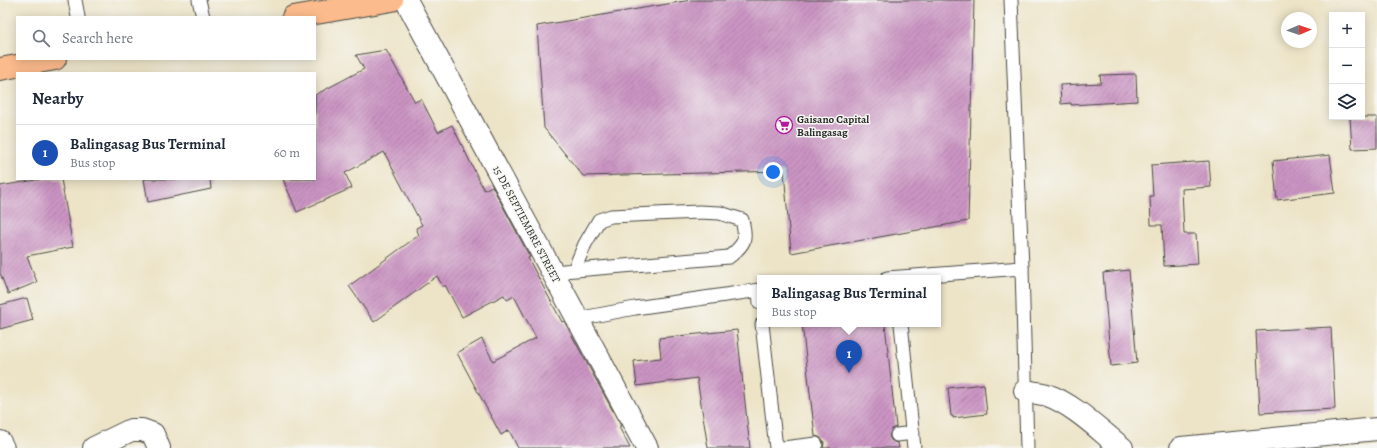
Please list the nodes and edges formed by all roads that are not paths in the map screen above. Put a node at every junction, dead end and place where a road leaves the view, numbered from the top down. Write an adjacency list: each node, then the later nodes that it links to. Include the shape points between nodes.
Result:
1 (75, 0): 6 (lane)
2 (199, 0): 7 (lane)
3 (392, 0): 8 (highway)
4 (406, 0): 13 (street, 15 DE SEPTIEMBRE STREET)
5 (1011, 0): 11 (lane)
6 (78, 16)
7 (203, 16)
8 (299, 16)
9 (50, 60): 10 (highway)
10 (0, 69)
11 (1022, 268): 14 (lane); 19 (lane)
12 (574, 270): 12 (lane, via 729,257 741,247 746,235 742,220 720,214 699,212 611,216 599,220 584,244); 13 (lane)
13 (552, 272): 16 (street, 15 DE SEPTIEMBRE STREET)
14 (932, 275)
15 (757, 294): 16 (lane, via 635,308)
16 (577, 318): 29 (street, 15 DE SEPTIEMBRE STREET)
17 (762, 327): 30 (lane)
18 (901, 327): 21 (lane)
19 (1026, 392): 23 (street, via 1046,395 1062,402); 33 (lane)
20 (1377, 429): 35 (street)
21 (913, 433): 22 (lane); 32 (lane)
22 (897, 435)
23 (1102, 440): 34 (street)
24 (0, 442): 26 (street)
25 (816, 444): 31 (lane)
26 (3, 448)
27 (94, 448): 28 (street, via 131,430 142,430 153,434)
28 (159, 448)
29 (647, 448)
30 (776, 448)
31 (783, 448)
32 (914, 448)
33 (1027, 448)
34 (1122, 448)
35 (1181, 448)

